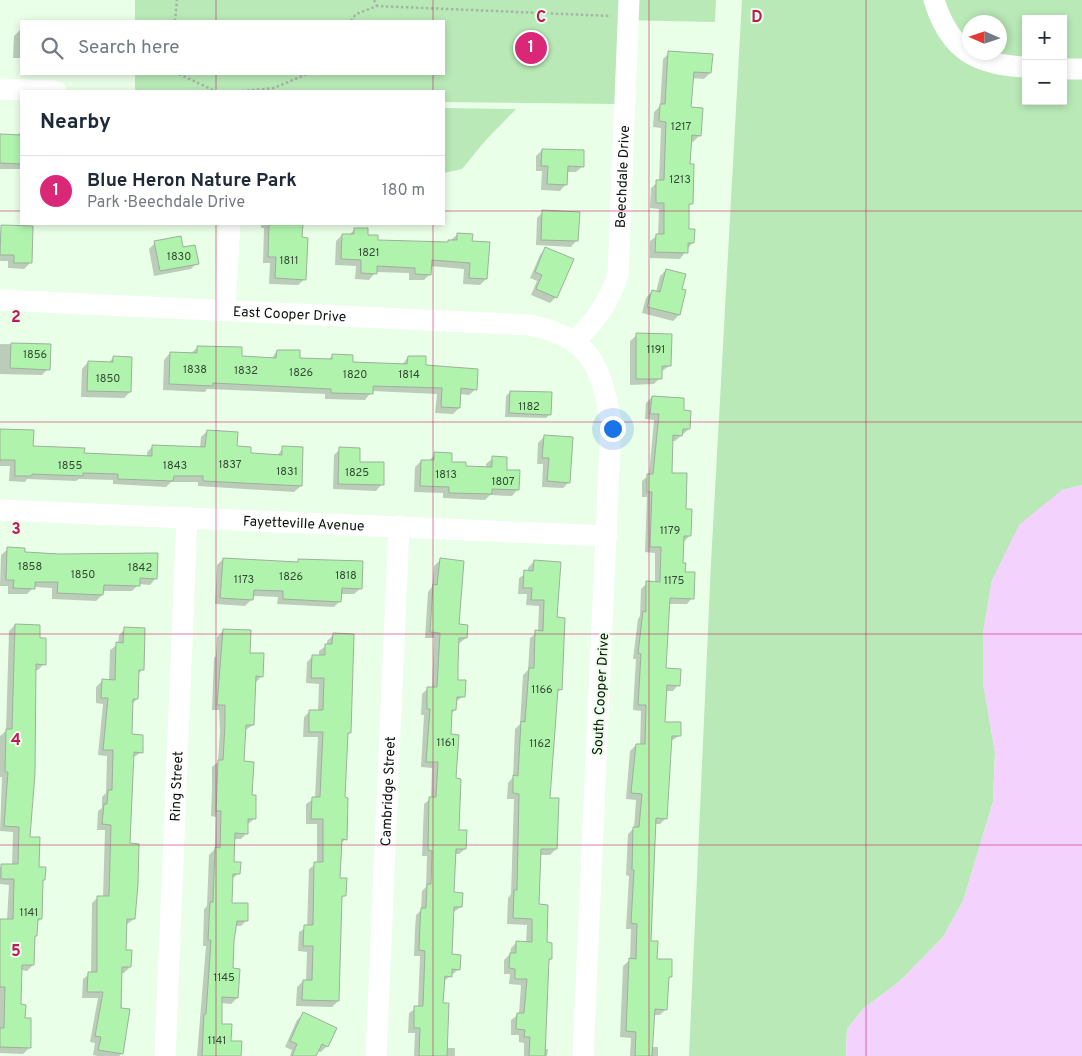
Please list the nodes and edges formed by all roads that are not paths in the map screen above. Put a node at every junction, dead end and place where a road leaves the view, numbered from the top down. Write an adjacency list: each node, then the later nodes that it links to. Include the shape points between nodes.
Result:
1 (934, 0): 3 (street, via 942,24 960,47 982,60 1002,66)
2 (620, 4): 11 (street, Beechdale Drive, via 618,275 598,318)
3 (1022, 67)
4 (1067, 68): 5 (street)
5 (1082, 69)
6 (0, 89): 7 (street)
7 (28, 90)
8 (230, 225): 10 (street)
9 (0, 300): 10 (street, East Cooper Drive)
10 (225, 310): 11 (street, East Cooper Drive, via 530,325 549,329)
11 (575, 341): 15 (street, South Cooper Drive, via 593,360 604,386 611,422)
12 (0, 510): 13 (street, Fayetteville Avenue)
13 (188, 517): 14 (street, Fayetteville Avenue); 16 (street, Ring Street)
14 (399, 526): 15 (street, Fayetteville Avenue); 17 (street, Cambridge Street)
15 (608, 536): 18 (street, South Cooper Drive)
16 (165, 1056)
17 (376, 1056)
18 (583, 1056)

